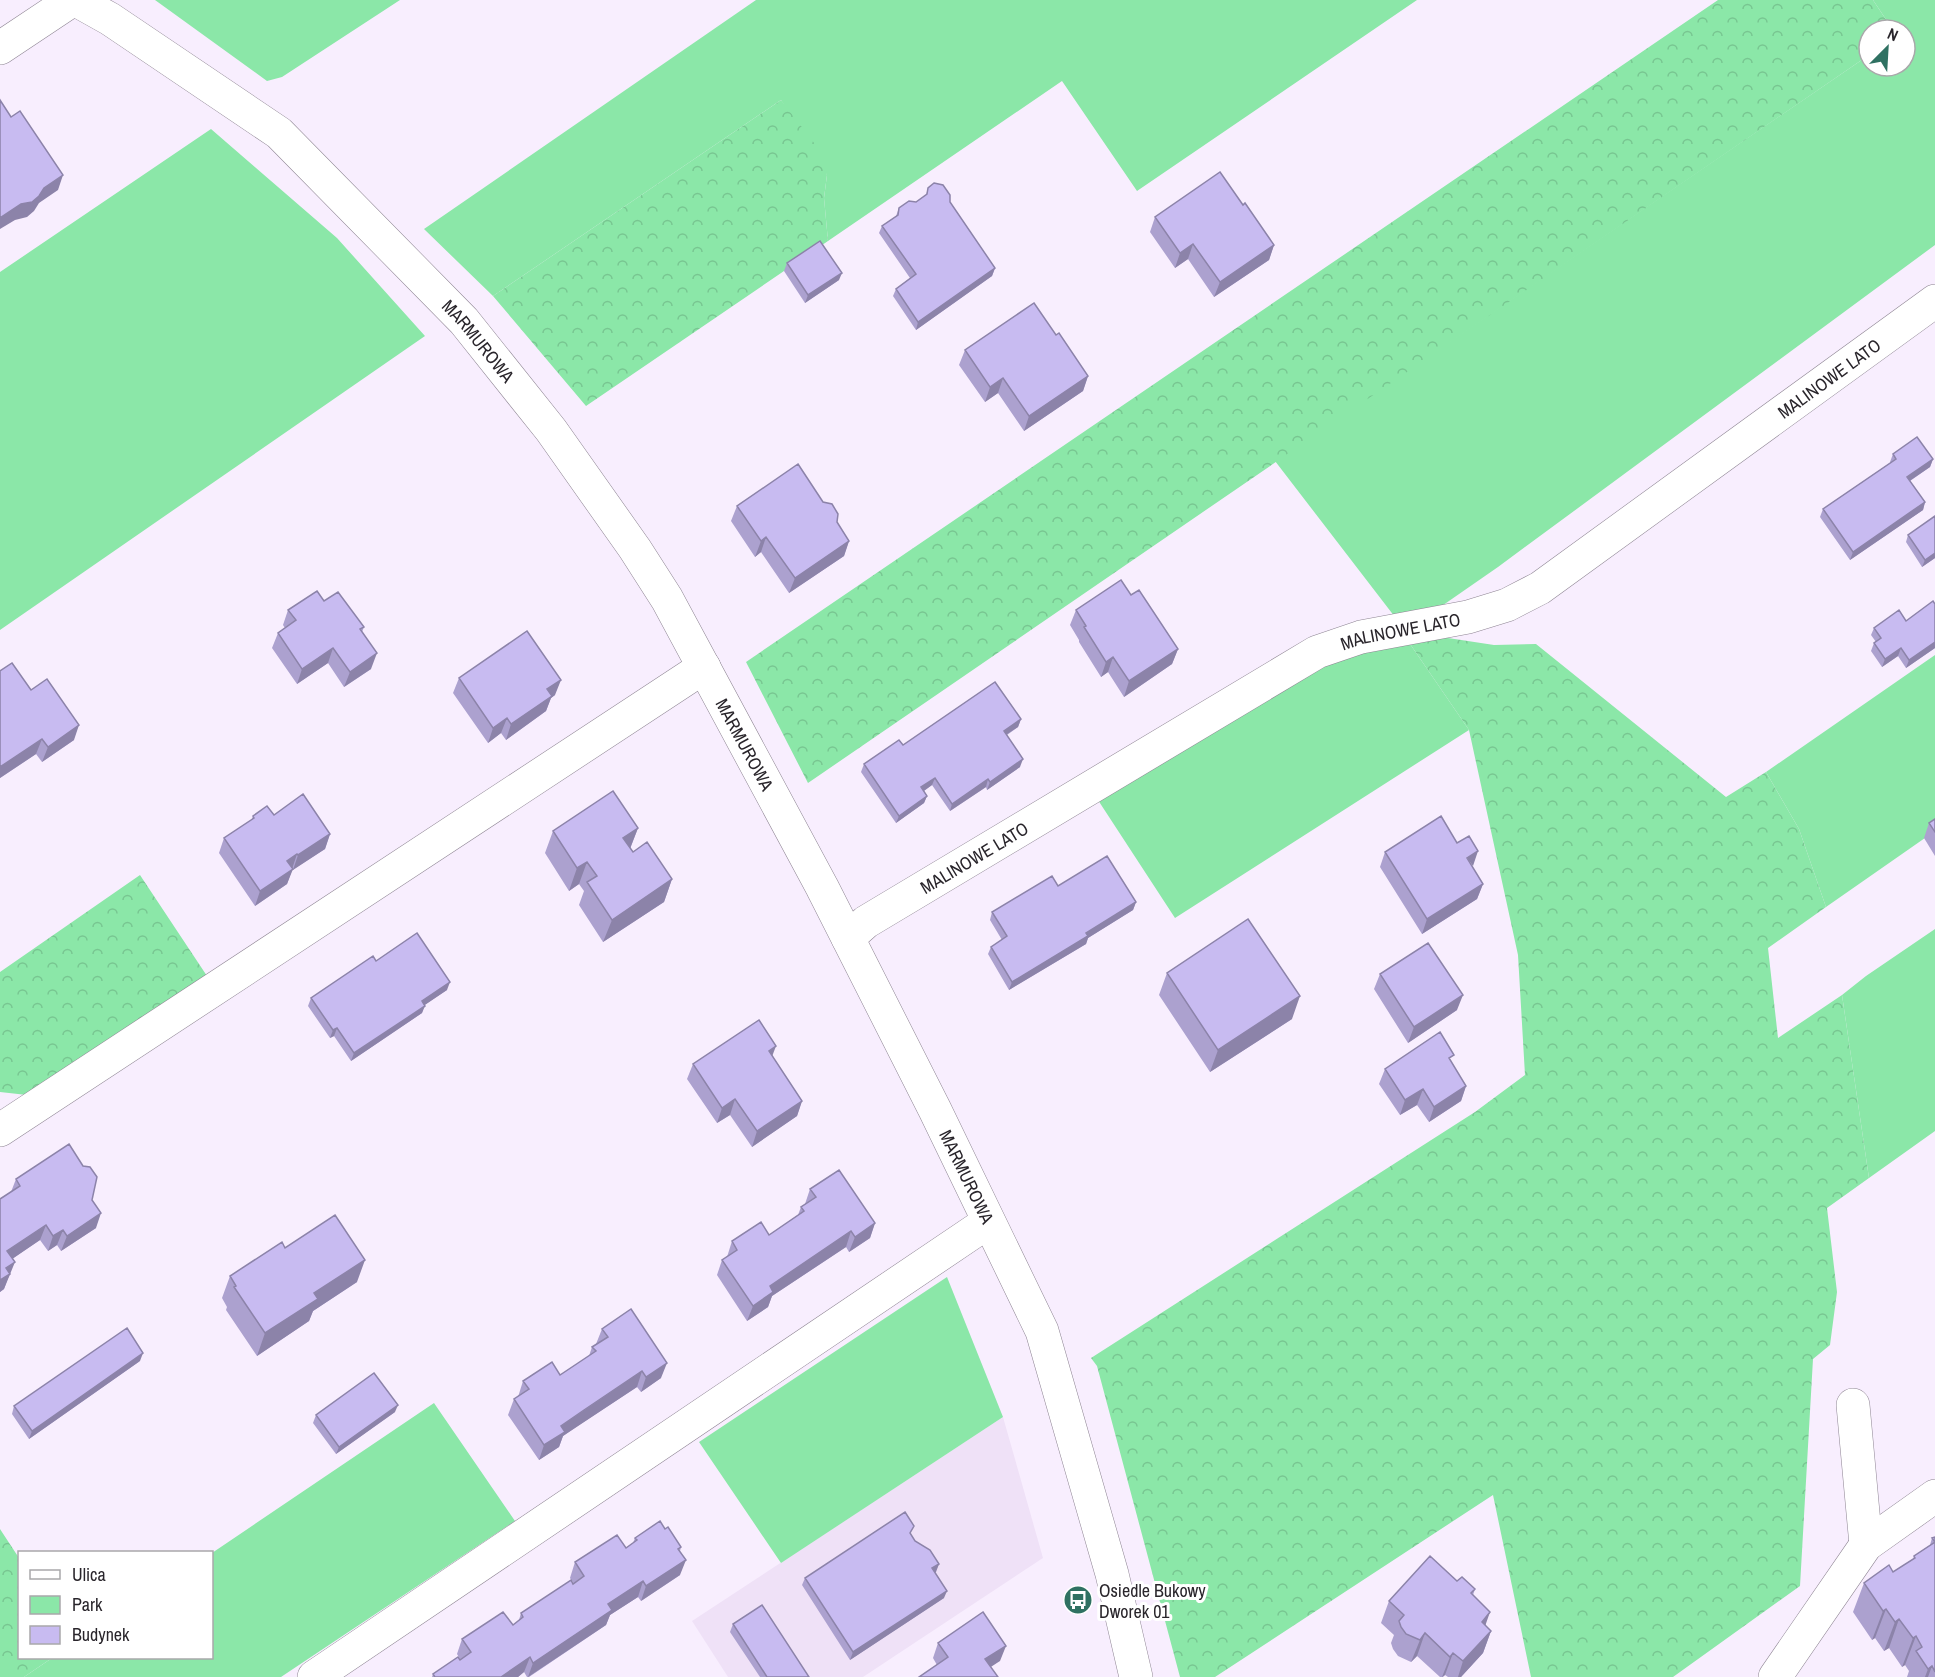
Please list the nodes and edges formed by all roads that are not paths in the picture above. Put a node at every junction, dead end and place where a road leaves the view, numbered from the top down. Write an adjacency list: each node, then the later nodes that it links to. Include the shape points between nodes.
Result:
1 (74, 0): 2 (street); 4 (street, MARMUROWA, via 110,19 279,133 464,321 551,430 635,549)
2 (0, 48)
3 (1935, 301): 5 (street, MALINOWE LATO, via 1540,588 1507,605 1468,617 1361,637 1317,652 866,922)
4 (704, 667): 5 (street, MARMUROWA); 6 (street)
5 (848, 938): 7 (street, MARMUROWA)
6 (0, 1130)
7 (988, 1222): 11 (street); 12 (street, MARMUROWA, via 1042,1331 1112,1574)
8 (1854, 1405): 10 (street)
9 (1935, 1496): 10 (street)
10 (1866, 1545): 13 (street)
11 (314, 1677)
12 (1136, 1677)
13 (1775, 1677)

